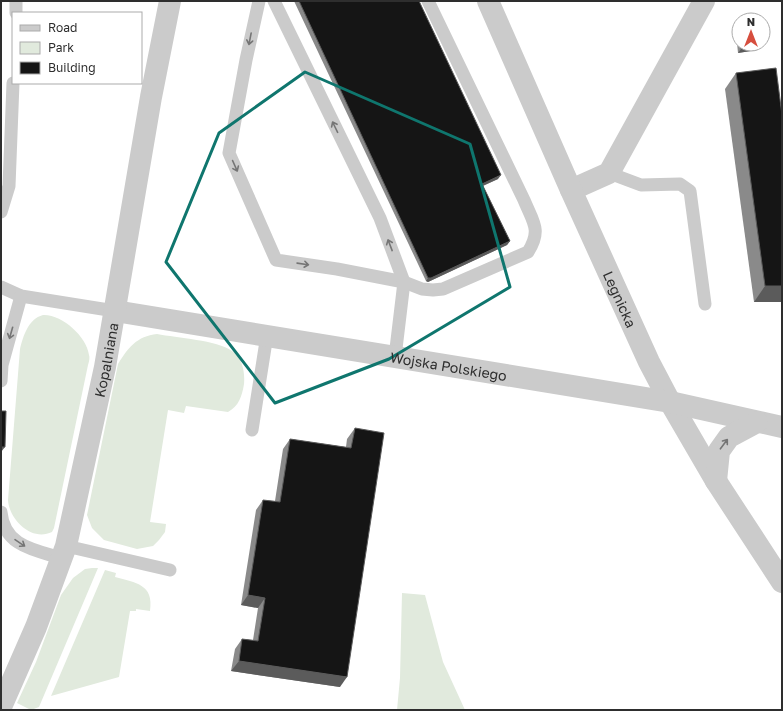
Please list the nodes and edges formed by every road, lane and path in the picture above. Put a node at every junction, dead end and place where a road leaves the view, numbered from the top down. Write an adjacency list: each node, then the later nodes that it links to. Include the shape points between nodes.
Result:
1 (16, 1): 8 (lane)
2 (170, 1): 17 (street, Kopalniana)
3 (258, 1): 13 (lane, one-way to 13, via 229,153 276,260)
4 (274, 1): 13 (lane, one-way to 4, via 380,218)
5 (428, 1): 13 (lane, via 524,200 536,231 534,242 528,252 444,289 422,289)
6 (488, 1): 11 (street, Legnicka)
7 (704, 1): 10 (street)
8 (16, 12)
9 (13, 84): 12 (lane, via 9,186)
10 (609, 173): 11 (street); 16 (lane, via 640,185 680,184 690,191)
11 (571, 190): 21 (street, Legnicka, via 649,362)
12 (1, 212)
13 (404, 282): 19 (lane)
14 (1, 287): 15 (lane)
15 (21, 296): 17 (lane); 20 (lane, one-way to 20, via 2,365)
16 (705, 304)
17 (114, 311): 18 (street, Wojska Polskiego); 27 (street, Kopalniana, via 92,430)
18 (267, 335): 19 (street, Wojska Polskiego); 24 (lane)
19 (395, 357): 21 (street, Wojska Polskiego)
20 (1, 381)
21 (670, 402): 22 (street, Wojska Polskiego); 25 (street, Legnicka)
22 (757, 422): 23 (street, Wojska Polskiego); 25 (street, one-way to 22, via 719,450 729,437)
23 (782, 427)
24 (252, 430)
25 (716, 481): 29 (street, Legnicka)
26 (1, 512): 27 (lane, one-way to 27, via 9,535 24,546)
27 (64, 552): 28 (lane); 30 (street, Kopalniana, via 36,627)
28 (170, 570)
29 (782, 582)
30 (1, 707)

